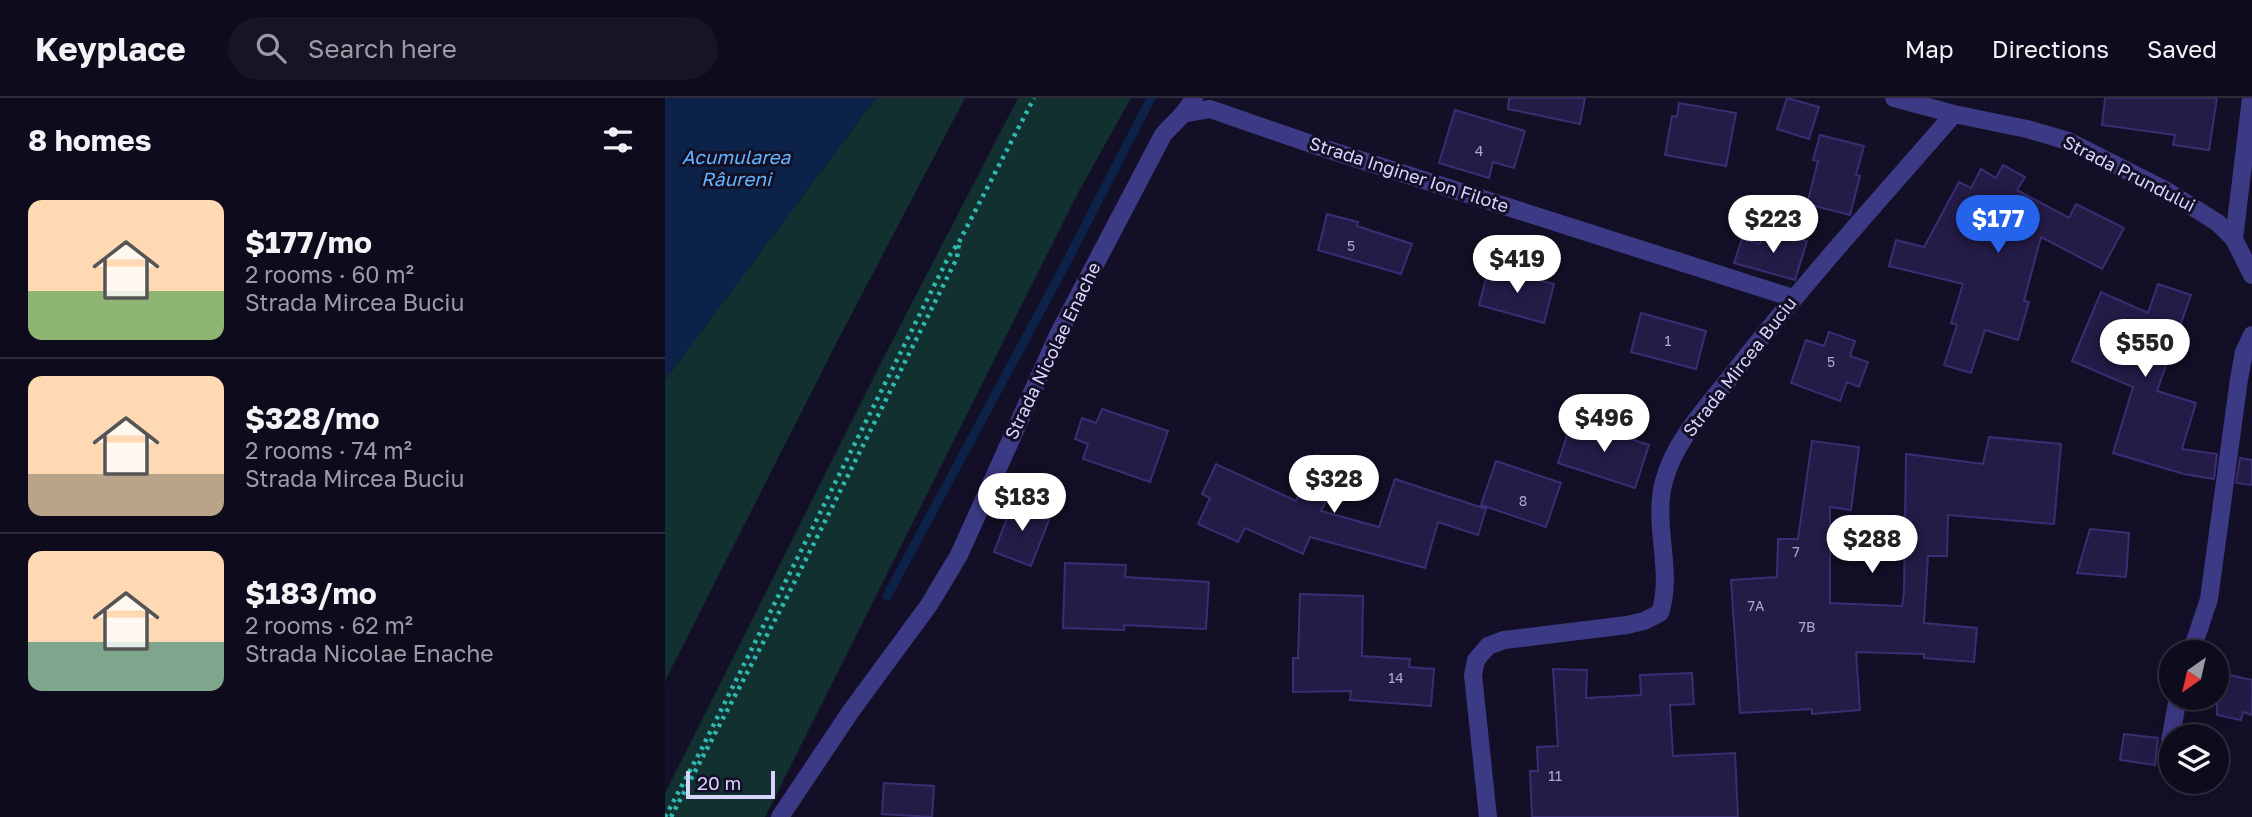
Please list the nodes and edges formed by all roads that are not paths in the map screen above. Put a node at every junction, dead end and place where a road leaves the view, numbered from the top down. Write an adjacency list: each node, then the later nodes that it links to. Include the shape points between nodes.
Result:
1 (1894, 98): 4 (street, Strada Prundului)
2 (2251, 98): 5 (street)
3 (1190, 106): 7 (street, Strada Inginer Ion Filote); 10 (street, Strada Nicolae Enache, via 1163,135 1063,324 959,555)
4 (1954, 114): 5 (street, Strada Prundului, via 2068,141 2192,205); 7 (street, Strada Mircea Buciu)
5 (2234, 239): 6 (street, Strada Prundului)
6 (2252, 275)
7 (1793, 298): 11 (street, Strada Mircea Buciu, via 1674,455 1660,502 1665,589 1660,613 1627,625 1504,640 1488,646 1476,660 1473,675)
8 (2252, 335): 9 (street, via 2243,352 2209,598)
9 (2195, 640)
10 (780, 817)
11 (1488, 817)

